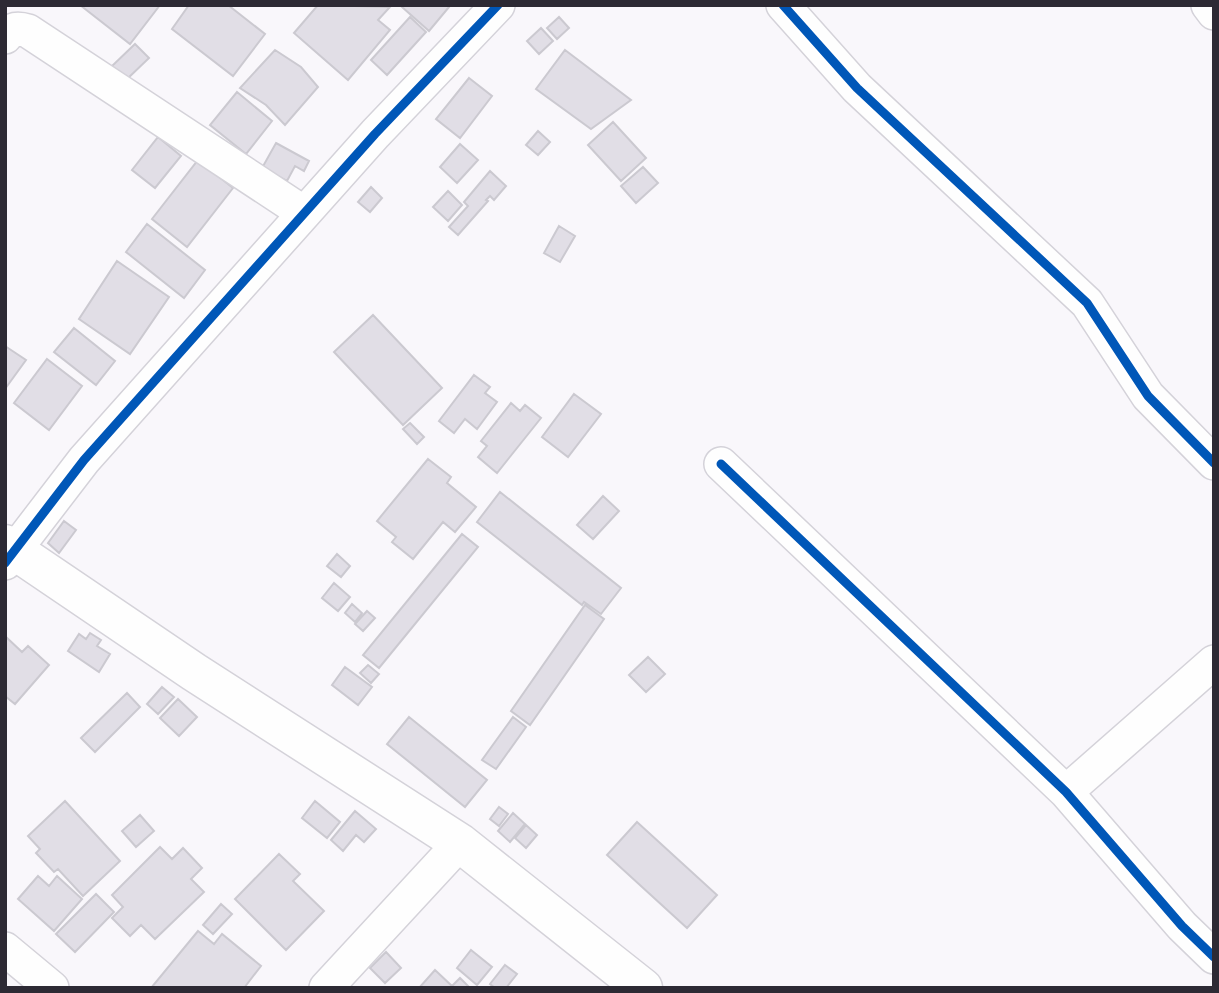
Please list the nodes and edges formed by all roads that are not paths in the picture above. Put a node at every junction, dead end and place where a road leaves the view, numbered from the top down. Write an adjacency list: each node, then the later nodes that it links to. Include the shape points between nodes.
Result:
1 (498, 5): 6 (street)
2 (783, 5): 7 (street, via 858,88 1087,303 1148,396)
3 (1208, 5): 4 (street)
4 (1214, 13)
5 (5, 37): 6 (street, via 9,31 28,31)
6 (304, 213): 9 (street, via 83,460)
7 (1214, 463)
8 (721, 464): 11 (street)
9 (9, 552): 12 (main road)
10 (1214, 662): 11 (street)
11 (1066, 792): 14 (street)
12 (460, 843): 16 (street); 17 (main road)
13 (5, 949): 15 (street)
14 (1214, 957)
15 (52, 988)
16 (326, 988)
17 (643, 988)

